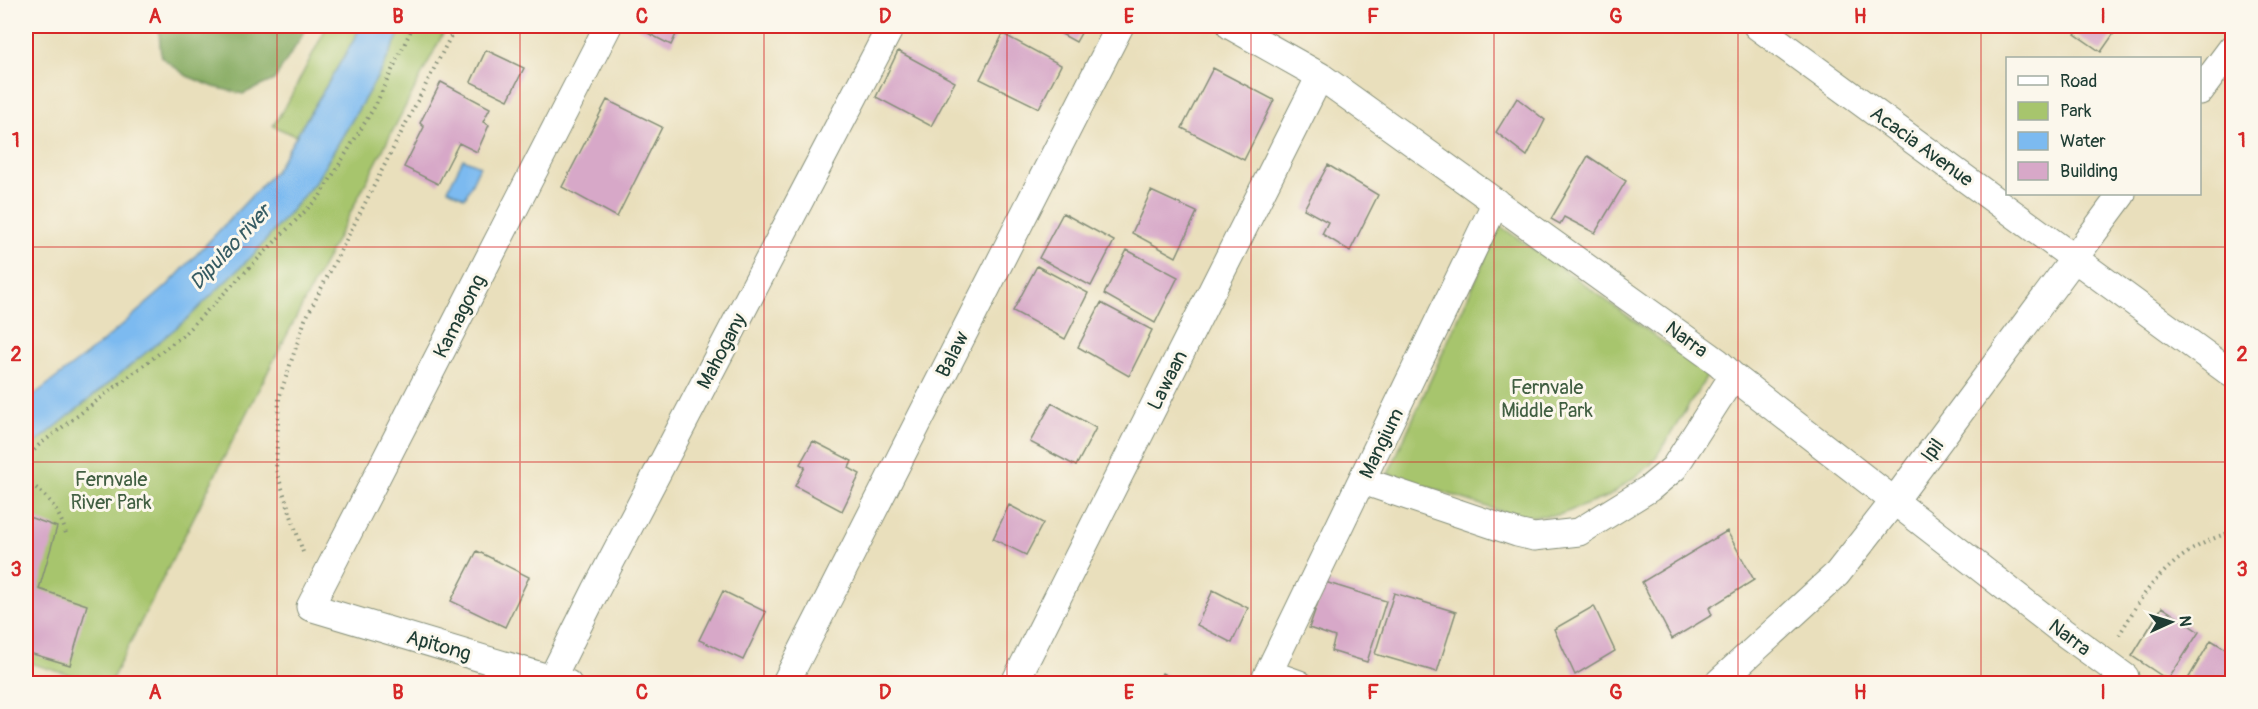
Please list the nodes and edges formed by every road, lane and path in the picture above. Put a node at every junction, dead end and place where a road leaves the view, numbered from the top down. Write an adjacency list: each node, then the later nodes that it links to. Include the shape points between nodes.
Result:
1 (413, 26): 16 (path, via 375,106 320,196 182,336)
2 (456, 26): 22 (path, via 305,320 279,398 276,470 302,550)
3 (608, 26): 22 (street, Kamagong)
4 (891, 26): 26 (street, Mahogany, via 596,590)
5 (1120, 26): 27 (street, Balaw)
6 (1231, 26): 9 (street, Narra)
7 (1757, 26): 13 (street, Acacia Avenue)
8 (2232, 48): 10 (street)
9 (1320, 76): 12 (street, Narra); 28 (street, Lawaan)
10 (2201, 89)
11 (2121, 195): 13 (street, Ipil)
12 (1496, 202): 15 (street, Narra); 18 (street, Mangium)
13 (2073, 257): 14 (street, Acacia Avenue); 19 (street, Ipil)
14 (2232, 374)
15 (1733, 376): 18 (street, via 1674,468 1650,488 1579,532 1534,537 1517,533); 19 (street, Narra)
16 (26, 459)
17 (26, 481): 21 (path, via 53,502)
18 (1363, 481): 25 (street, Mangium)
19 (1895, 500): 24 (street, Narra); 30 (street, Ipil, via 1837,574)
20 (2232, 532): 24 (path, via 2215,537 2169,566 2145,592)
21 (68, 537)
22 (323, 581): 23 (street, Kamagong)
23 (310, 606): 26 (street, Apitong)
24 (2115, 674)
25 (1266, 678): 29 (street)
26 (560, 681)
27 (785, 684)
28 (1014, 684)
29 (1299, 684)
30 (1717, 684)

